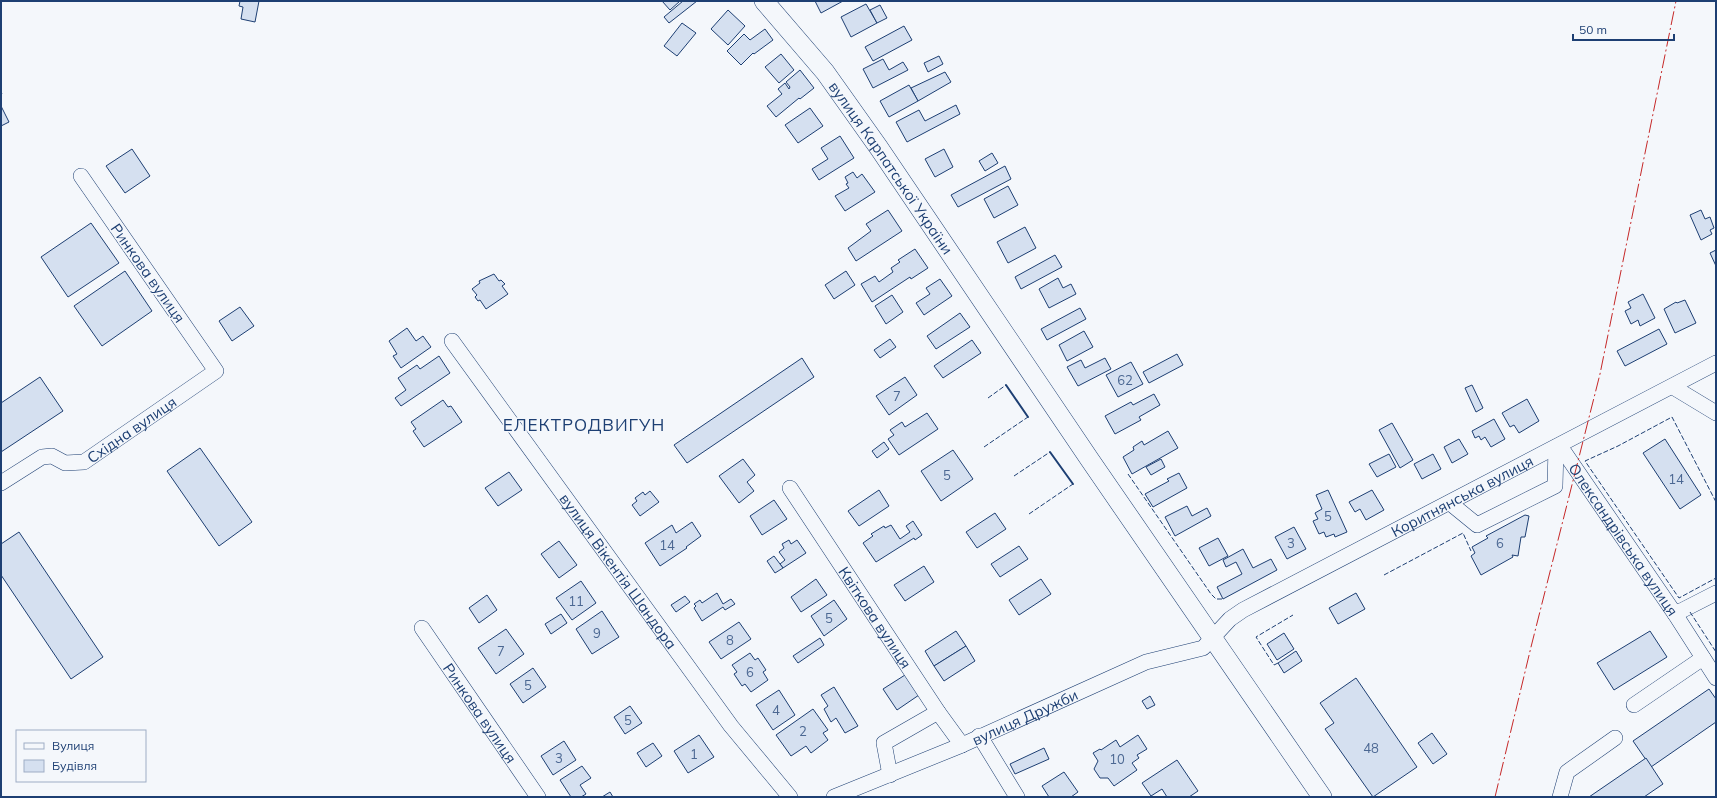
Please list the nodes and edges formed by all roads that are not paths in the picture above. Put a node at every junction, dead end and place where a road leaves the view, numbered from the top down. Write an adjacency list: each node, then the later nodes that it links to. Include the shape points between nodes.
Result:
1 (764, 1): 15 (main road, вулиця Карпатської України, via 825,72 879,148)
2 (81, 176): 5 (street, Ринкова вулиця)
3 (452, 341): 25 (street, вулиця Вікентія Шандора, via 731,726)
4 (1716, 363): 6 (street, Коритнянська вулиця)
5 (216, 371): 9 (street, Східна вулиця, via 84,462 66,463 52,456 42,457)
6 (1673, 387): 7 (street); 8 (street, Коритнянська вулиця)
7 (1716, 414)
8 (1558, 446): 11 (street, Коритнянська вулиця); 11 (street, via 1556,486 1477,525); 13 (street, Олександрівська вулиця)
9 (1, 483)
10 (790, 488): 19 (street, Квіткова вулиця)
11 (1450, 503): 15 (street, Коритнянська вулиця, via 1243,610 1230,619)
12 (1716, 593): 13 (street, Олександрівська вулиця)
13 (1674, 614): 16 (street)
14 (422, 628): 24 (street, Ринкова вулиця)
15 (1213, 637): 20 (street, вулиця Дружби, via 1203,648 1146,662); 28 (main road, вулиця Карпатської України)
16 (1703, 658): 17 (street); 18 (street)
17 (1716, 678)
18 (1634, 705)
19 (938, 712): 22 (street, Квіткова вулиця); 23 (street, via 884,742)
20 (979, 736): 22 (street, вулиця Дружби); 27 (street)
21 (1615, 738): 29 (street, via 1567,772)
22 (962, 745): 23 (street, вулиця Дружби)
23 (890, 774): 26 (street, вулиця Дружби)
24 (538, 797)
25 (790, 797)
26 (834, 797)
27 (1017, 797)
28 (1322, 797)
29 (1560, 797)

